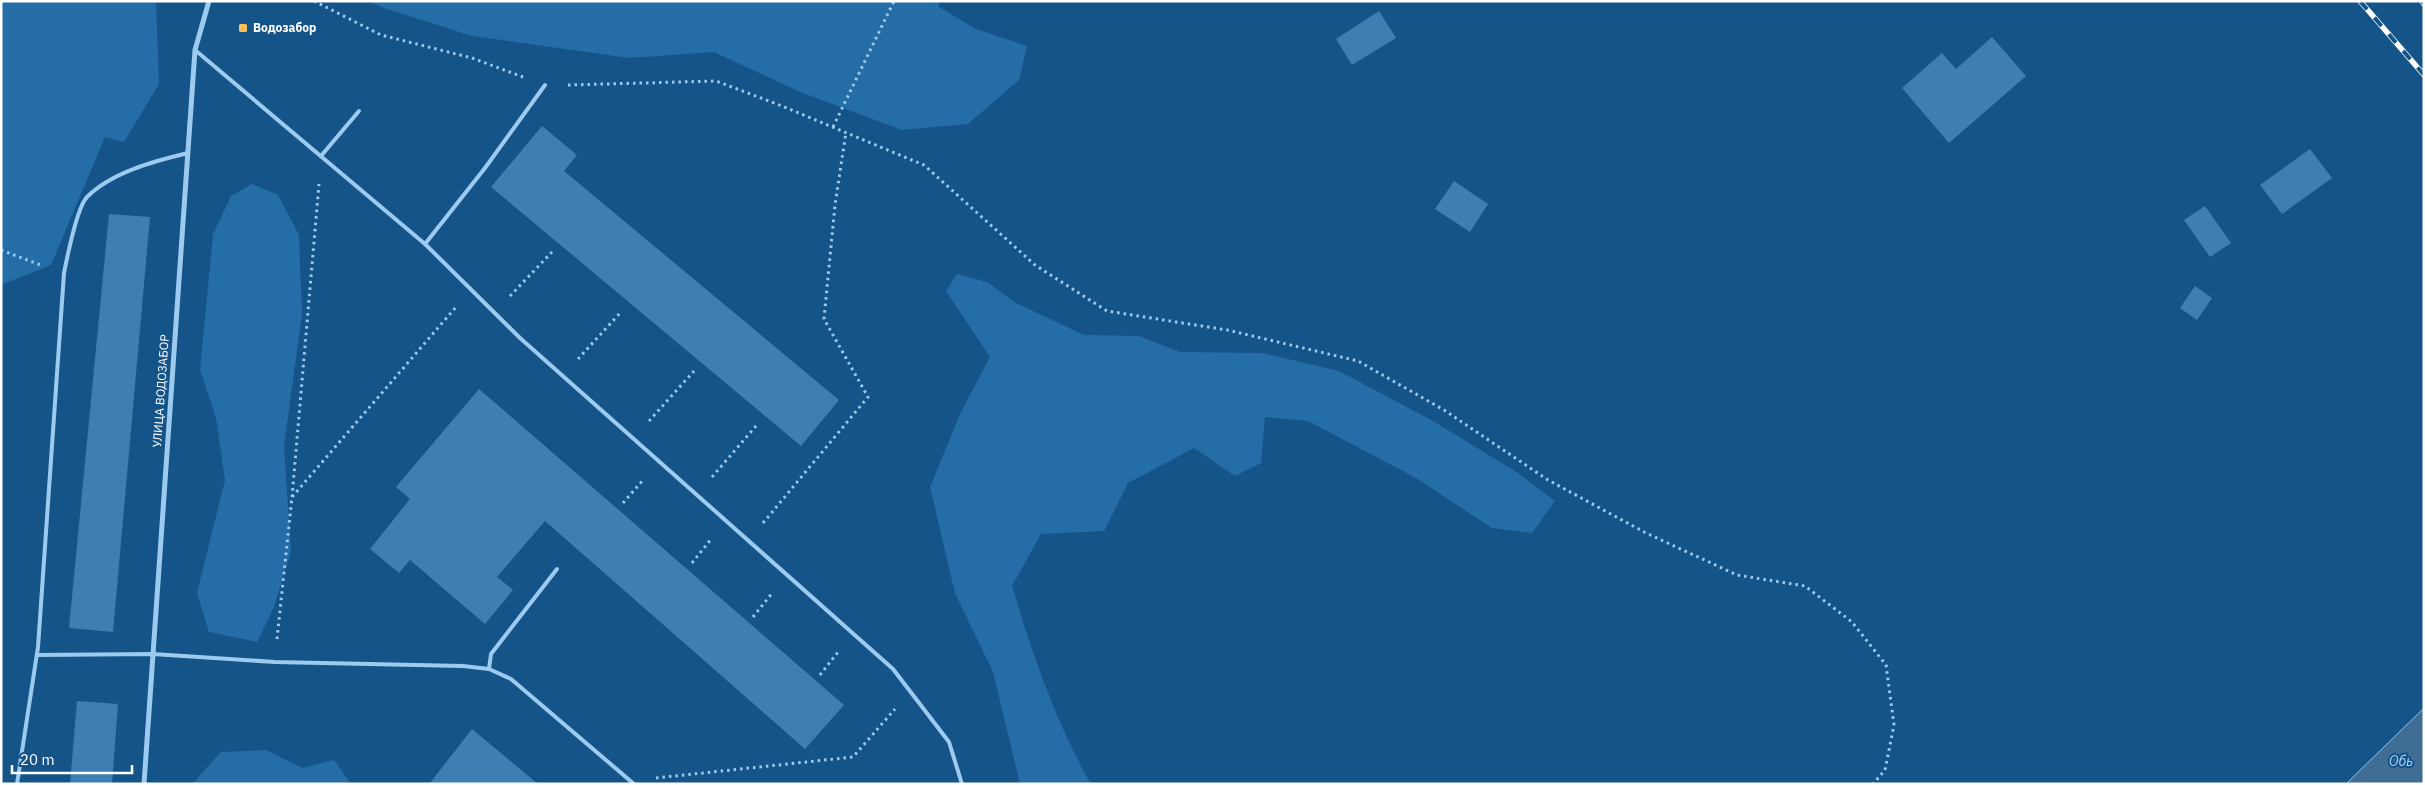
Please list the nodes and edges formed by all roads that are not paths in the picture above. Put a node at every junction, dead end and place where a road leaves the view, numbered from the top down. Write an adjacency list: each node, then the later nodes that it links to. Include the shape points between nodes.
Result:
1 (209, 1): 2 (street, УЛИЦА ВОДОЗАБОР)
2 (195, 50): 5 (street, УЛИЦА ВОДОЗАБОР); 6 (lane)
3 (545, 85): 7 (lane)
4 (358, 111): 6 (lane)
5 (188, 153): 9 (street, УЛИЦА ВОДОЗАБОР); 10 (lane, via 149,163 116,177 86,198 70,241 64,273)
6 (321, 156): 7 (lane)
7 (425, 244): 15 (lane, via 563,376 893,669 948,742)
8 (557, 569): 11 (lane, via 491,654)
9 (153, 654): 10 (lane); 11 (lane, via 275,662); 13 (street, УЛИЦА ВОДОЗАБОР)
10 (37, 655): 12 (lane)
11 (489, 669): 14 (lane, via 511,679)
12 (17, 784)
13 (144, 784)
14 (634, 784)
15 (962, 784)

